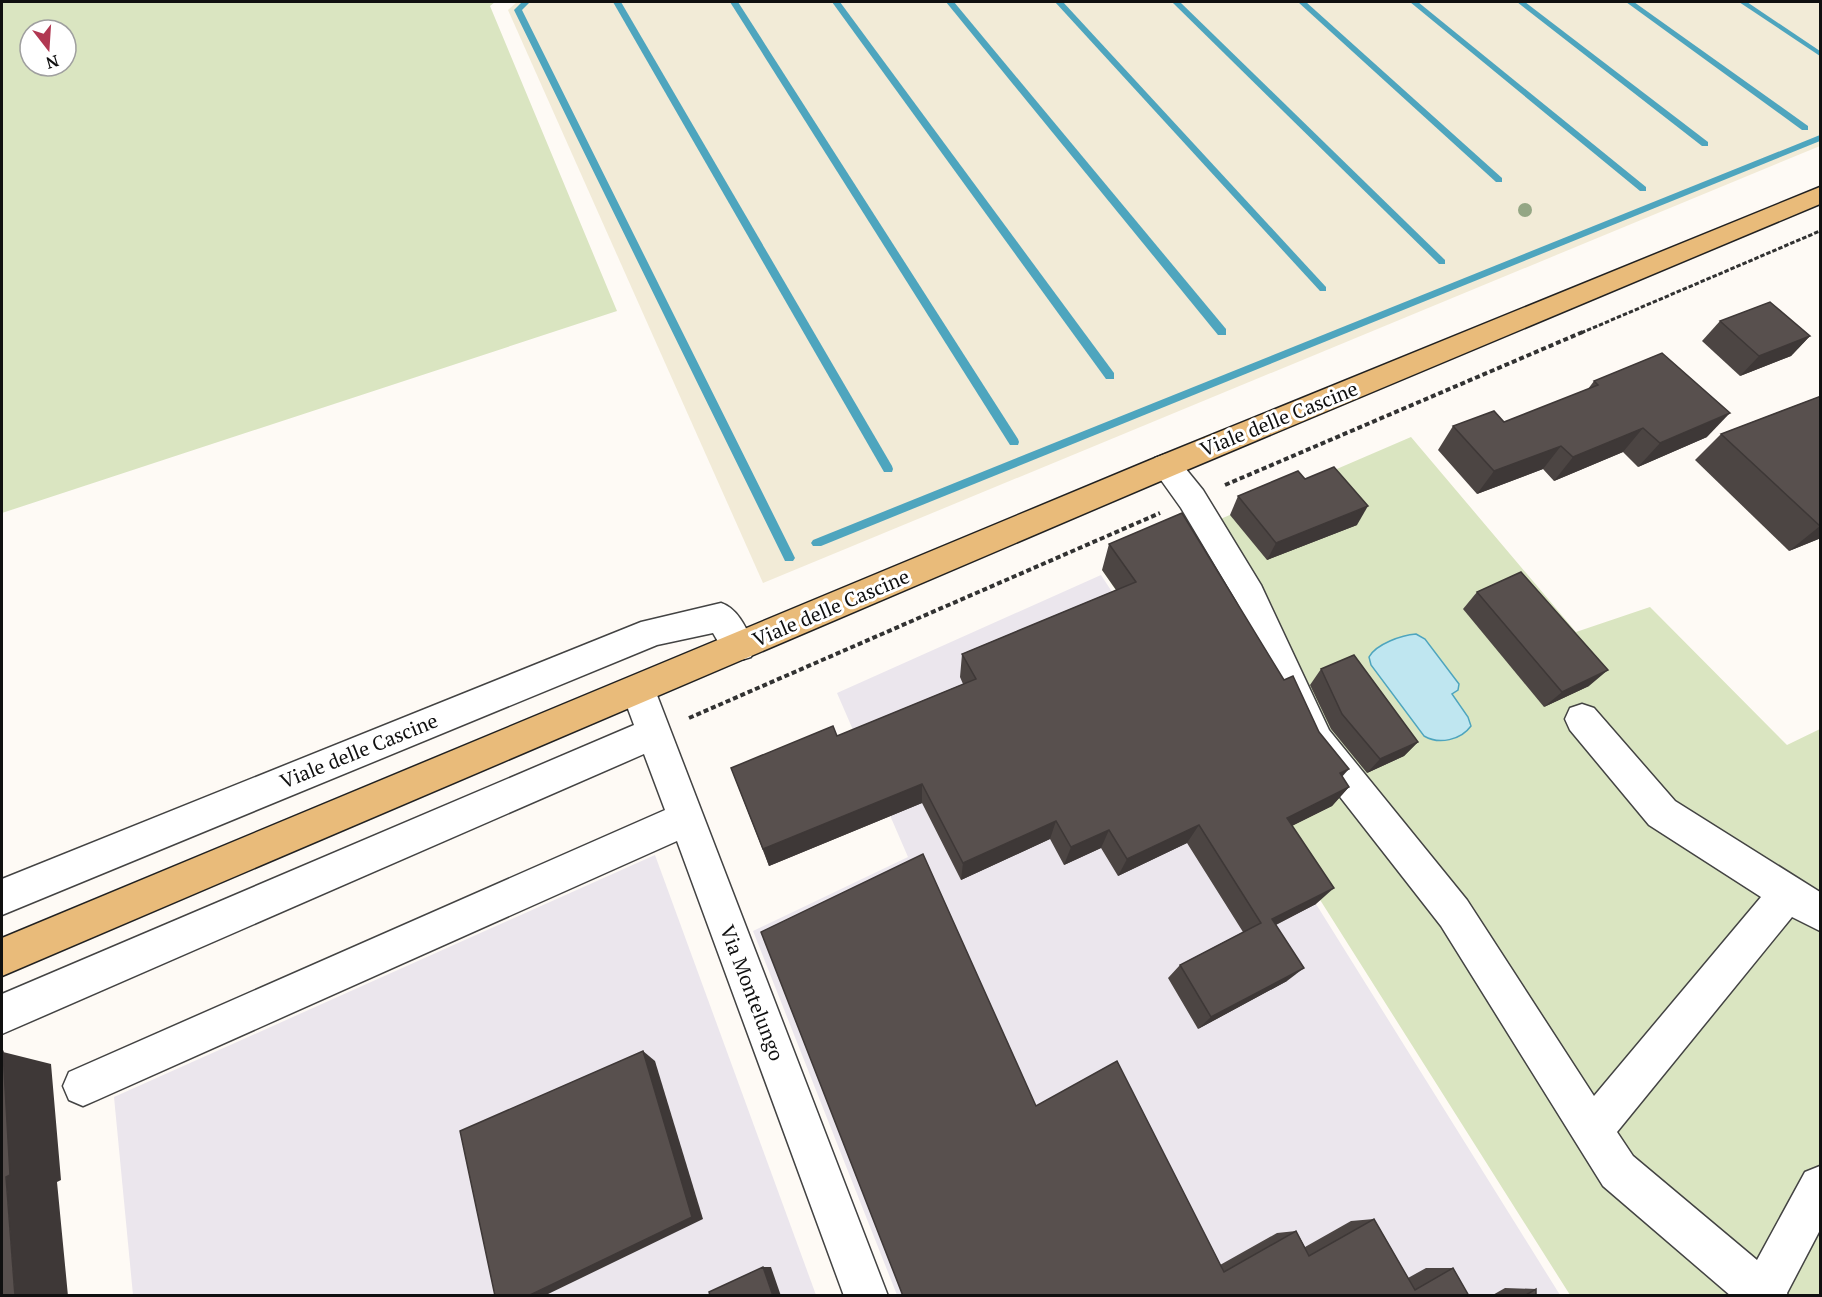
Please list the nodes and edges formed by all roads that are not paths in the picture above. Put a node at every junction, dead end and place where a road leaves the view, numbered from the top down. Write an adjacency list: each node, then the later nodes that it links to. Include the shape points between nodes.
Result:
1 (1821, 195): 2 (main road, Viale delle Cascine)
2 (1166, 466): 3 (main road, Viale delle Cascine); 14 (street, via 1192,500 1250,595 1317,741 1454,913)
3 (739, 648): 4 (main road, Viale delle Cascine); 9 (street, Viale delle Cascine, via 721,617 653,632)
4 (638, 690): 6 (street, Via Montelungo); 11 (main road, Viale delle Cascine)
5 (1582, 719): 8 (street, via 1662,813)
6 (654, 733): 7 (street, Via Montelungo); 12 (street)
7 (686, 819): 13 (street); 17 (street, Via Montelungo)
8 (1788, 893): 10 (street); 14 (street)
9 (2, 897)
10 (1821, 913)
11 (2, 957)
12 (2, 1014)
13 (83, 1086)
14 (1592, 1130): 16 (street, via 1618,1171)
15 (1821, 1187): 16 (street)
16 (1765, 1294)
17 (866, 1296)

